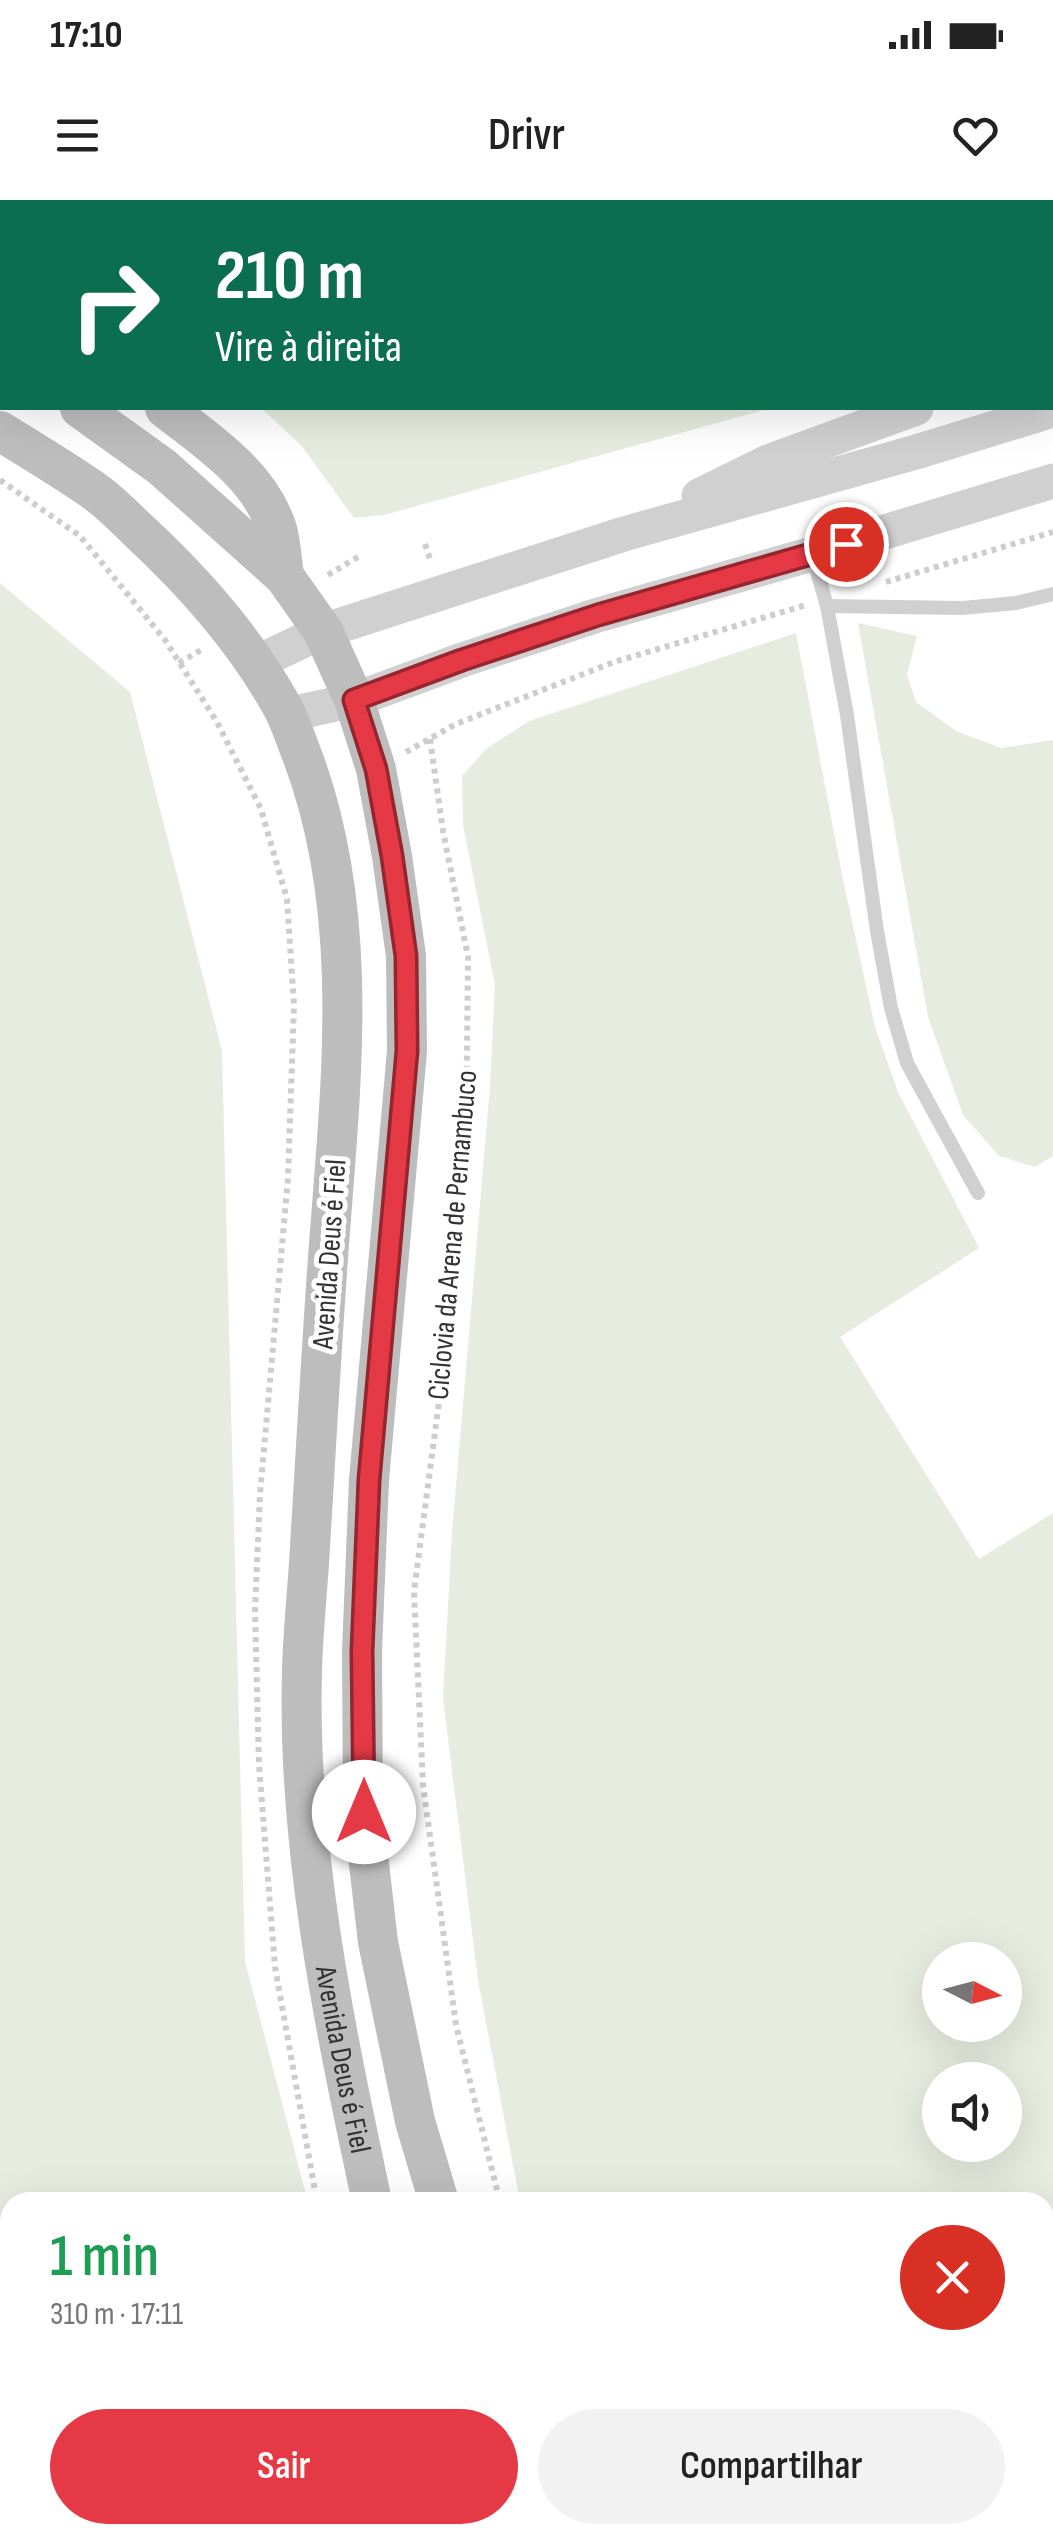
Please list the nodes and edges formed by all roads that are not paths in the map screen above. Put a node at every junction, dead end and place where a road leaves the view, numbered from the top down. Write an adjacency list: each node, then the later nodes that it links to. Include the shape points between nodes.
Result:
1 (83, 410): 9 (main road, via 162,466)
2 (167, 410): 9 (main road, via 254,484 278,533)
3 (911, 410): 7 (street, via 768,462)
4 (1053, 410): 7 (street)
5 (0, 431): 13 (main road, Avenida Deus é Fiel, via 101,496 163,554)
6 (1053, 481): 8 (street)
7 (624, 534): 12 (street)
8 (812, 554): 11 (lane); 14 (street, via 598,615)
9 (284, 576): 12 (main road)
10 (1053, 594): 11 (lane, via 963,608)
11 (826, 603): 16 (lane, via 890,1008 907,1063)
12 (323, 631): 13 (street); 14 (main road, Avenida Deus é Fiel)
13 (256, 663): 15 (main road, Avenida Deus é Fiel)
14 (354, 700): 15 (street); 17 (main road, Avenida Deus é Fiel, via 376,769 392,856 406,956 407,1051 369,1480)
15 (286, 715): 18 (main road, Avenida Deus é Fiel, via 316,792 334,874 344,1054 302,1669)
16 (978, 1194)
17 (364, 1812): 18 (main road); 20 (main road, Avenida Deus é Fiel, via 378,1942)
18 (306, 1819): 19 (main road, Avenida Deus é Fiel, via 324,1954)
19 (370, 2192)
20 (436, 2192)

